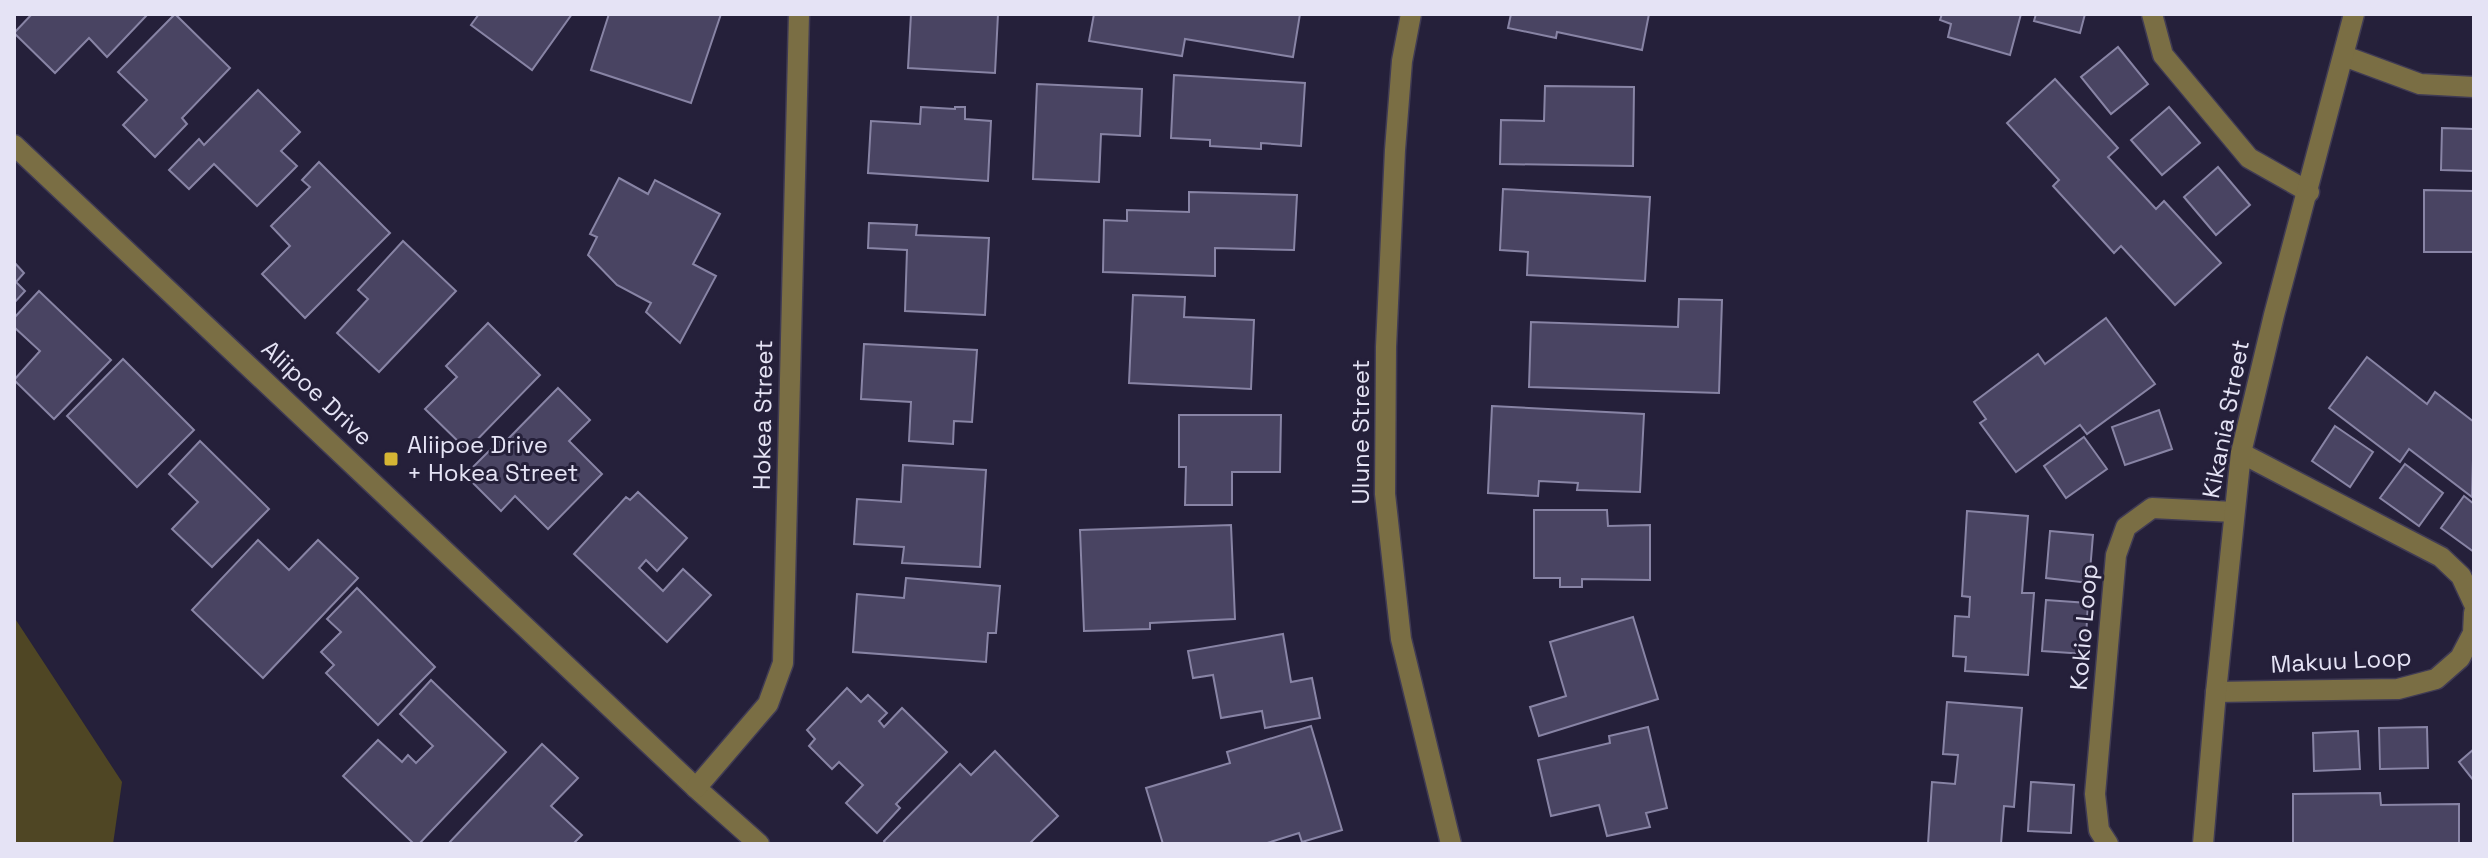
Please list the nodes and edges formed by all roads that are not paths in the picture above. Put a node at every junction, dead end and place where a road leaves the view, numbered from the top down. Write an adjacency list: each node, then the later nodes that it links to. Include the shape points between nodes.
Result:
1 (799, 14): 14 (street, Hokea Street, via 783,663 768,704)
2 (1411, 14): 16 (street, Ulune Street, via 1395,150 1385,494 1401,639)
3 (2152, 14): 8 (street, via 2163,55 2249,158)
4 (2354, 14): 5 (street, Kikania Street)
5 (2344, 56): 6 (street, via 2420,84); 8 (street, Kikania Street)
6 (2474, 87)
7 (14, 145): 14 (street, Aliipoe Drive)
8 (2309, 192): 9 (street, Kikania Street)
9 (2241, 453): 10 (street, Kikania Street); 11 (street, via 2441,557 2461,576)
10 (2234, 512): 13 (street, Kikania Street); 17 (street, Kokio Loop, via 2152,508 2126,527 2116,555 2095,794 2099,830)
11 (2474, 604)
12 (2474, 613): 13 (street, Makuu Loop, via 2473,633 2460,658 2436,679 2398,689)
13 (2216, 692): 18 (street, Kikania Street)
14 (696, 788): 15 (street, Aliipoe Drive)
15 (759, 844)
16 (1451, 844)
17 (2108, 844)
18 (2203, 844)

